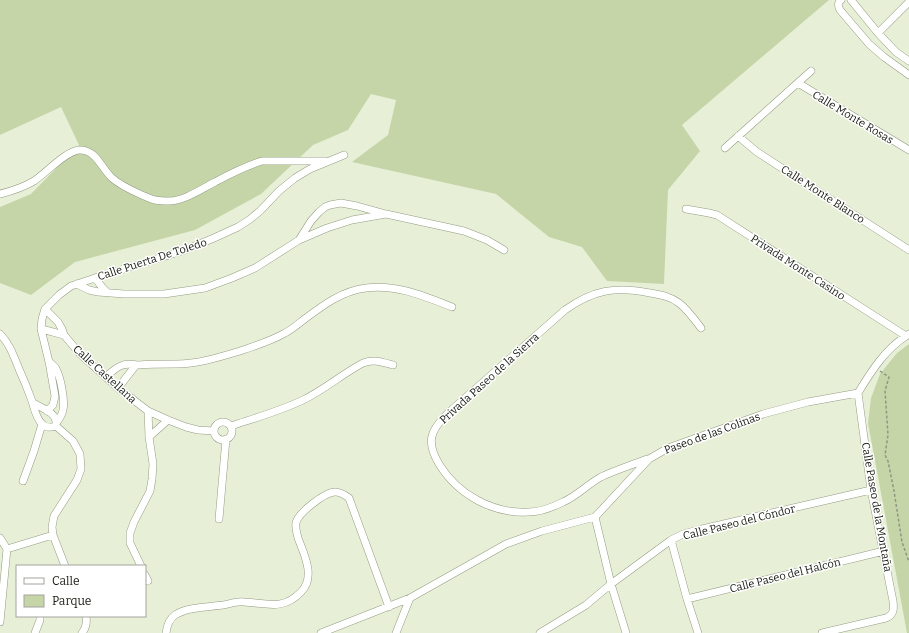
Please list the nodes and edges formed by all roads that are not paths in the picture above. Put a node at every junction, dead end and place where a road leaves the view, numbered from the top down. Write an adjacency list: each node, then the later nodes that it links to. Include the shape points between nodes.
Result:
1 (841, 0): 7 (street, via 838,4 840,10 869,44)
2 (851, 0): 4 (street)
3 (909, 2): 4 (street)
4 (878, 33): 5 (street, via 896,52)
5 (909, 61)
6 (811, 71): 8 (street)
7 (909, 75)
8 (798, 83): 9 (street); 11 (street, Calle Monte Rosas)
9 (738, 136): 10 (street); 19 (street, Calle Monte Blanco, via 757,152)
10 (725, 148)
11 (909, 150)
12 (344, 154): 13 (street, Calle Puerta De Toledo)
13 (330, 161): 14 (street, via 262,161 217,180 188,196 171,201 155,200 124,187 111,177 92,154 80,150 66,155 34,181); 20 (street, Calle Puerta De Toledo, via 295,178 254,216 232,230 185,250)
14 (0, 194)
15 (686, 209): 29 (street, Privada Monte Casino, via 709,212 717,216)
16 (386, 214): 17 (street, via 339,223); 17 (street, via 335,203 319,212); 18 (street, via 464,231)
17 (300, 240): 22 (street, via 255,268 205,288 164,294)
18 (504, 250)
19 (909, 250)
20 (95, 278): 21 (street, Calle Puerta De Toledo); 22 (street)
21 (77, 284): 22 (street, via 89,290); 24 (street, Calle Puerta De Toledo, via 59,295)
22 (108, 293)
23 (452, 307): 31 (street, via 405,290 383,287 352,290 321,306 286,333 264,343 196,362)
24 (45, 309): 26 (street); 28 (street, Calle Castellana, via 58,322)
25 (701, 328): 46 (street, Privada Paseo de la Sierra, via 680,303 661,295 624,289 607,290 592,295 564,310 447,414 432,433 431,441 436,459 458,487 490,506 516,512 549,508 566,501 601,477)
26 (41, 329): 28 (street, Calle Castellana); 30 (street)
27 (0, 334): 36 (street, via 13,353)
28 (64, 335): 33 (street, Calle Castellana, via 80,354)
29 (907, 335): 35 (street, via 884,355)
30 (50, 362): 37 (street, via 55,396 53,405); 41 (street, via 56,368 64,401 63,412)
31 (136, 365): 33 (street, via 122,365); 34 (street)
32 (393, 366): 42 (street, via 374,360 363,363 303,400)
33 (106, 377): 34 (street, Calle Castellana)
34 (118, 388): 38 (street, Calle Castellana)
35 (858, 393): 46 (street, Paseo de las Colinas, via 808,402 763,414 668,448); 48 (street, Calle Paseo de la Montaña)
36 (33, 403): 37 (street); 40 (street)
37 (46, 411): 41 (street, via 56,418)
38 (148, 411): 39 (street, Calle Castellana); 44 (street)
39 (168, 420): 43 (street, Calle Castellana, via 198,430); 44 (street)
40 (42, 424): 41 (street, via 51,428); 47 (street)
41 (56, 424): 51 (street, via 73,441 80,454 81,469 77,480 54,516)
42 (231, 426): 43 (street, via 226,422 220,422); 45 (street, via 232,432)
43 (214, 432): 45 (street, via 220,439)
44 (149, 436): 57 (street, via 152,464 150,491 130,533 130,543)
45 (226, 439): 50 (street)
46 (649, 459): 49 (street, Paseo de las Colinas)
47 (23, 481)
48 (872, 490): 53 (street, Calle Paseo del Cóndor, via 702,529); 55 (street, Calle Paseo de la Montaña)
49 (595, 517): 58 (street); 59 (street, via 506,544)
50 (219, 519)
51 (53, 535): 54 (street); 56 (street)
52 (0, 538): 54 (street)
53 (670, 540): 58 (street, Calle Paseo del Cóndor); 60 (street)
54 (7, 549): 64 (street)
55 (884, 551): 60 (street, Calle Paseo del Halcón); 73 (street, Calle Paseo de la Montaña, via 894,606 892,614 886,618)
56 (65, 565)
57 (140, 565)
58 (611, 584): 70 (street, Calle Paseo del Cóndor, via 586,605); 71 (street)
59 (410, 598): 61 (street); 69 (street)
60 (686, 599): 72 (street)
61 (389, 607): 67 (street, via 349,498 336,492 321,497 299,516 296,522 295,529 307,564 308,575 302,591 293,599 280,604 243,602 191,609 174,615); 68 (street)
62 (40, 617): 65 (street)
63 (86, 617): 66 (street, via 87,622)
64 (0, 622)
65 (35, 633)
66 (82, 633)
67 (166, 633)
68 (321, 633)
69 (396, 633)
70 (540, 633)
71 (626, 633)
72 (698, 633)
73 (822, 633)

